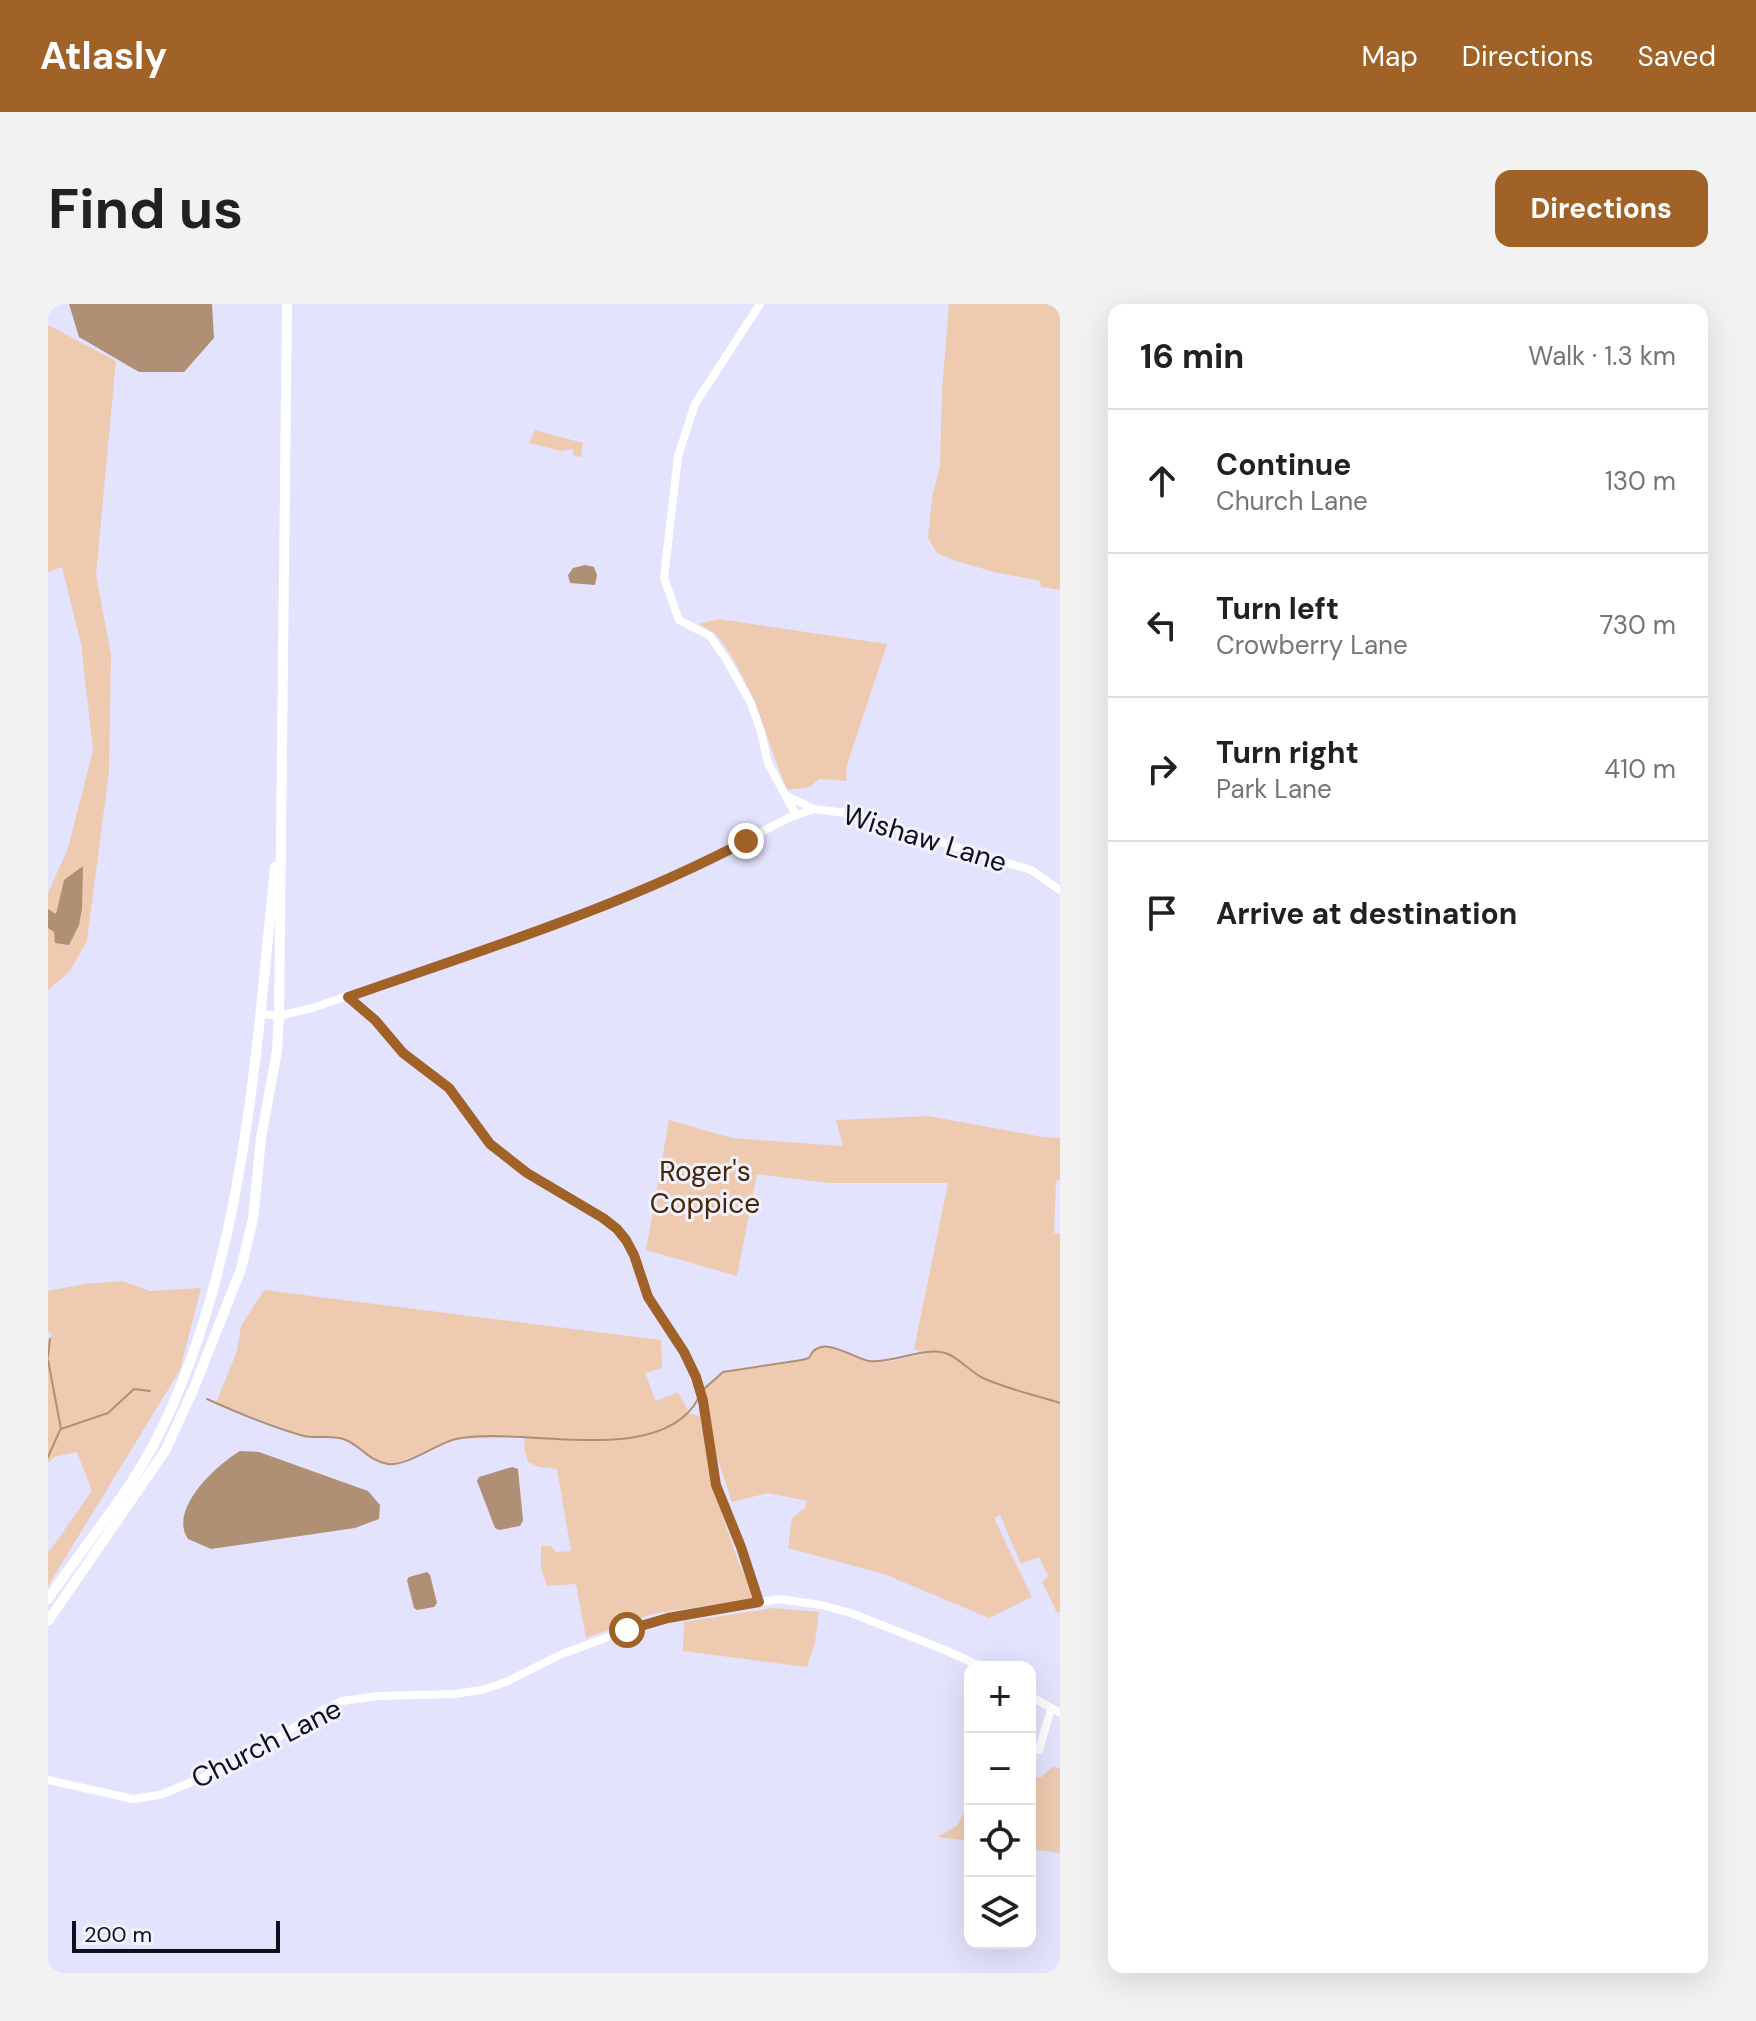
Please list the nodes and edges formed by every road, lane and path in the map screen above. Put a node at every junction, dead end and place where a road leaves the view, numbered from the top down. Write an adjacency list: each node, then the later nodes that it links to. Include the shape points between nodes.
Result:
1 (287, 304): 4 (main road)
2 (760, 304): 3 (street, via 688,420 674,474 664,578 679,620 710,636 751,703 768,763)
3 (787, 796): 5 (street, Wishaw Lane); 6 (street)
4 (281, 801): 9 (main road); 10 (main road)
5 (814, 809): 6 (street); 7 (street, Wishaw Lane, via 846,813 1031,870)
6 (796, 815): 8 (street, via 583,916)
7 (1060, 890)
8 (348, 997): 10 (street); 12 (street, via 403,1053 449,1088 490,1144 603,1218 626,1240 648,1297 696,1377 716,1485)
9 (260, 1014): 10 (street); 11 (main road, via 231,1204 210,1298 185,1373 134,1478)
10 (279, 1016): 13 (main road, via 253,1219 241,1269 165,1451)
11 (48, 1599)
12 (759, 1602): 14 (street, Church Lane, via 789,1600 851,1613); 18 (street, Church Lane, via 627,1630 482,1690 342,1701 237,1763 160,1795 133,1799)
13 (48, 1621)
14 (969, 1661)
15 (1036, 1700): 16 (street)
16 (1055, 1711): 17 (street)
17 (1036, 1749)
18 (48, 1780)

